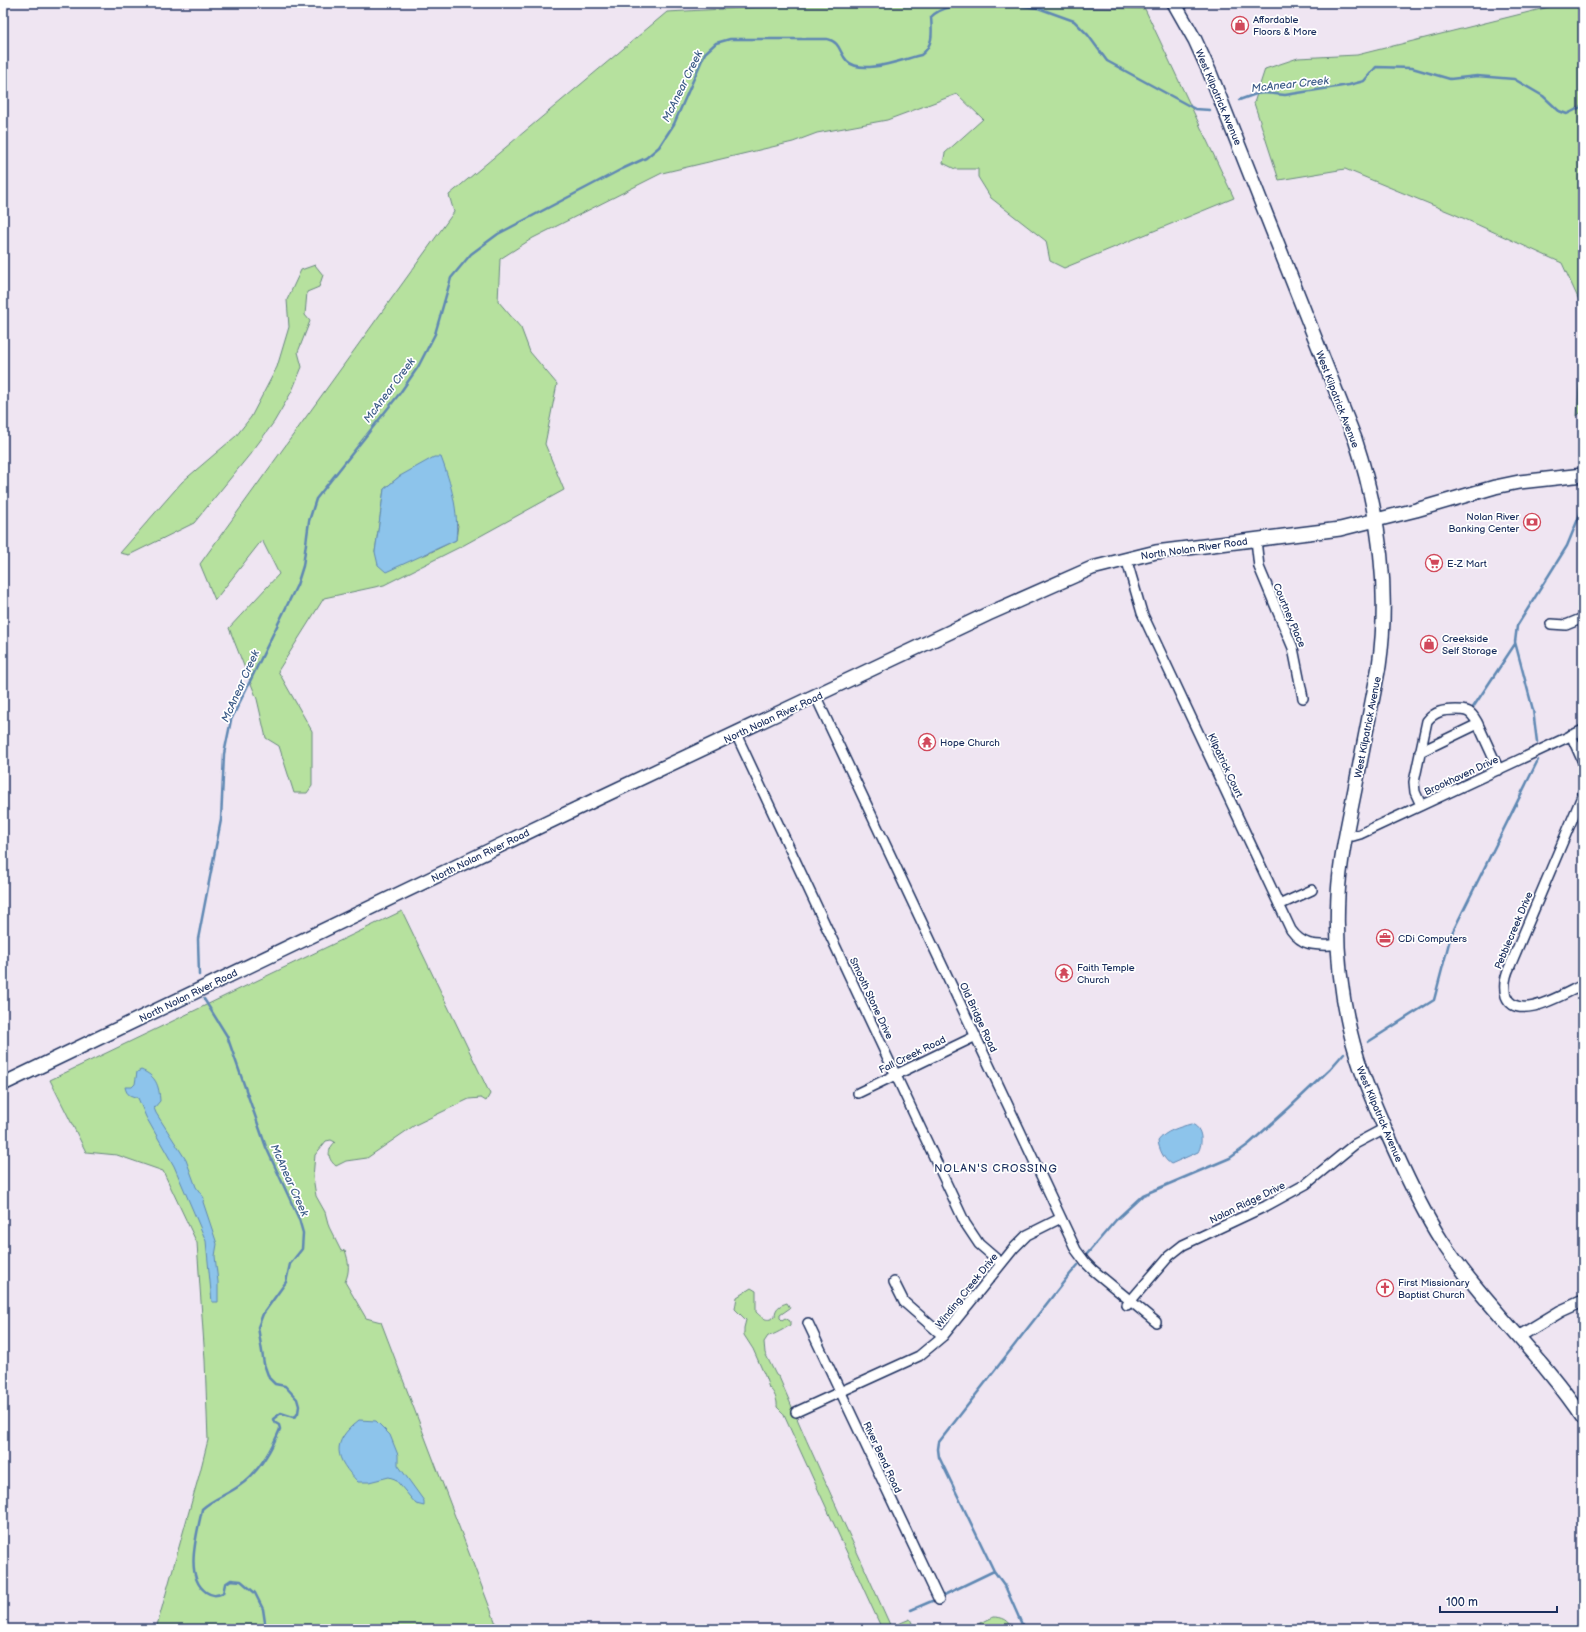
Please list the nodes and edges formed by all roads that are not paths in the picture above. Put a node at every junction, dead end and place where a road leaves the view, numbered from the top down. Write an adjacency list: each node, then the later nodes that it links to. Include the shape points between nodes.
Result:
1 (1174, 3): 3 (main road, West Kilpatrick Avenue, via 1210,73 1355,438 1368,480)
2 (1583, 475): 3 (main road, North Nolan River Road, via 1495,487)
3 (1376, 521): 4 (main road, North Nolan River Road, via 1315,534); 19 (main road, West Kilpatrick Avenue, via 1383,580 1382,639)
4 (1256, 540): 5 (main road, North Nolan River Road); 9 (street, Courtney Place, via 1262,578 1293,648)
5 (1126, 558): 8 (main road, North Nolan River Road, via 1092,568 1057,583); 21 (street, Kilpatrick Court, via 1142,613)
6 (1583, 618): 7 (street, via 1566,625)
7 (1551, 624)
8 (816, 697): 12 (main road, North Nolan River Road); 24 (street, Old Bridge Road)
9 (1303, 698)
10 (1478, 724): 14 (street); 14 (street, via 1472,714 1465,710 1439,711 1427,721); 16 (street)
11 (1583, 730): 13 (street, Brookhaven Drive)
12 (736, 734): 25 (street, Smooth Stone Drive); 26 (main road, North Nolan River Road)
13 (1571, 735): 15 (street); 16 (street, Brookhaven Drive)
14 (1420, 752): 18 (street, via 1414,782 1415,792)
15 (1583, 762)
16 (1499, 770): 18 (street, Brookhaven Drive)
17 (1583, 794): 23 (street, Pebblecreek Drive, via 1504,985 1511,1004 1527,1008)
18 (1422, 806): 19 (street, Brookhaven Drive, via 1360,834)
19 (1346, 835): 22 (main road, West Kilpatrick Avenue, via 1338,896)
20 (1312, 890): 21 (street)
21 (1279, 905): 22 (street, Kilpatrick Court, via 1291,930 1301,941 1318,945)
22 (1338, 945): 28 (main road, West Kilpatrick Avenue, via 1341,979 1352,1036 1363,1075)
23 (1583, 985)
24 (976, 1036): 25 (street, Fall Creek Road); 29 (street, Old Bridge Road)
25 (895, 1075): 27 (street, Fall Creek Road); 30 (street, Smooth Stone Drive, via 965,1223 979,1244)
26 (3, 1084)
27 (858, 1093)
28 (1385, 1128): 33 (street, Nolan Ridge Drive, via 1354,1144 1306,1184 1183,1245 1169,1256); 37 (main road, West Kilpatrick Avenue, via 1440,1239 1476,1288)
29 (1061, 1218): 30 (street, Winding Creek Drive, via 1027,1235); 33 (street, Old Bridge Road, via 1081,1257)
30 (1001, 1262): 36 (street, Winding Creek Drive)
31 (894, 1282): 36 (street, via 904,1302)
32 (1583, 1301): 37 (street)
33 (1129, 1303): 35 (street, Old Bridge Road)
34 (808, 1322): 38 (street, River Bend Road)
35 (1156, 1322)
36 (942, 1336): 38 (street, Winding Creek Drive, via 919,1356)
37 (1518, 1337): 40 (main road, West Kilpatrick Avenue)
38 (841, 1392): 39 (street, Winding Creek Drive); 41 (street, River Bend Road)
39 (796, 1412)
40 (1583, 1418)
41 (939, 1600)

